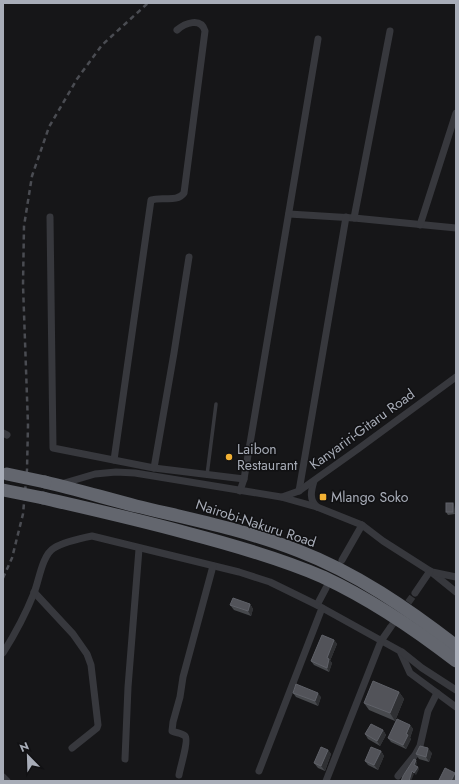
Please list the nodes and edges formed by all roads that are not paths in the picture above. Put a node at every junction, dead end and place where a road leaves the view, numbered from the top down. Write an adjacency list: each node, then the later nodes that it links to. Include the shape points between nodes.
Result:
1 (177, 30): 14 (street, via 183,25 199,23 205,31 184,193 178,199 152,200)
2 (390, 31): 8 (street)
3 (318, 39): 5 (street)
4 (456, 113): 9 (street)
5 (289, 214): 7 (street); 18 (street)
6 (50, 217): 14 (street, via 53,448)
7 (346, 217): 8 (street); 23 (street)
8 (354, 218): 9 (street)
9 (420, 225): 10 (street)
10 (456, 228)
11 (189, 257): 15 (street)
12 (456, 377): 19 (street, Kanyariri-Gitaru Road)
13 (216, 404): 17 (lane)
14 (114, 460): 15 (street)
15 (154, 468): 17 (street)
16 (5, 473): 20 (highway, Nairobi-Nakuru Road, bridge)
17 (207, 475): 18 (street)
18 (244, 480): 22 (street)
19 (314, 481): 23 (street, Kanyariri-Gitaru Road); 25 (street, via 311,497)
20 (51, 484): 22 (street, via 116,472); 39 (highway, Nairobi-Nakuru Road, via 224,526 299,551 329,564 389,597)
21 (3, 490): 42 (highway, Nairobi-Nakuru Road, bridge, via 139,520 220,541 293,565 324,578 388,613)
22 (240, 491): 24 (street)
23 (299, 491): 24 (street, Kanyariri-Gitaru Road)
24 (281, 497): 25 (street)
25 (317, 508): 26 (street)
26 (362, 525): 28 (street); 30 (street)
27 (139, 548): 29 (street); 33 (street, via 92,536 53,549 42,564); 47 (street)
28 (342, 560)
29 (213, 566): 36 (street, via 270,582); 49 (street, via 173,722 172,731 186,738)
30 (430, 572): 31 (street); 34 (street); 35 (street)
31 (456, 577)
32 (326, 588): 36 (street)
33 (34, 592): 41 (street); 46 (street, via 73,634 87,654 91,665 98,725)
34 (456, 592)
35 (415, 593)
36 (319, 606): 38 (street); 48 (street)
37 (390, 628): 38 (street)
38 (381, 641): 40 (street); 53 (street)
39 (456, 646)
40 (400, 651): 43 (street); 44 (street, via 410,673)
41 (3, 653)
42 (456, 661)
43 (456, 690)
44 (437, 693): 45 (street); 50 (street, via 428,711 420,746)
45 (456, 707)
46 (72, 748)
47 (125, 759)
48 (259, 771)
49 (178, 775)
50 (398, 776)
51 (3, 777): 52 (street)
52 (7, 781)
53 (326, 781)

